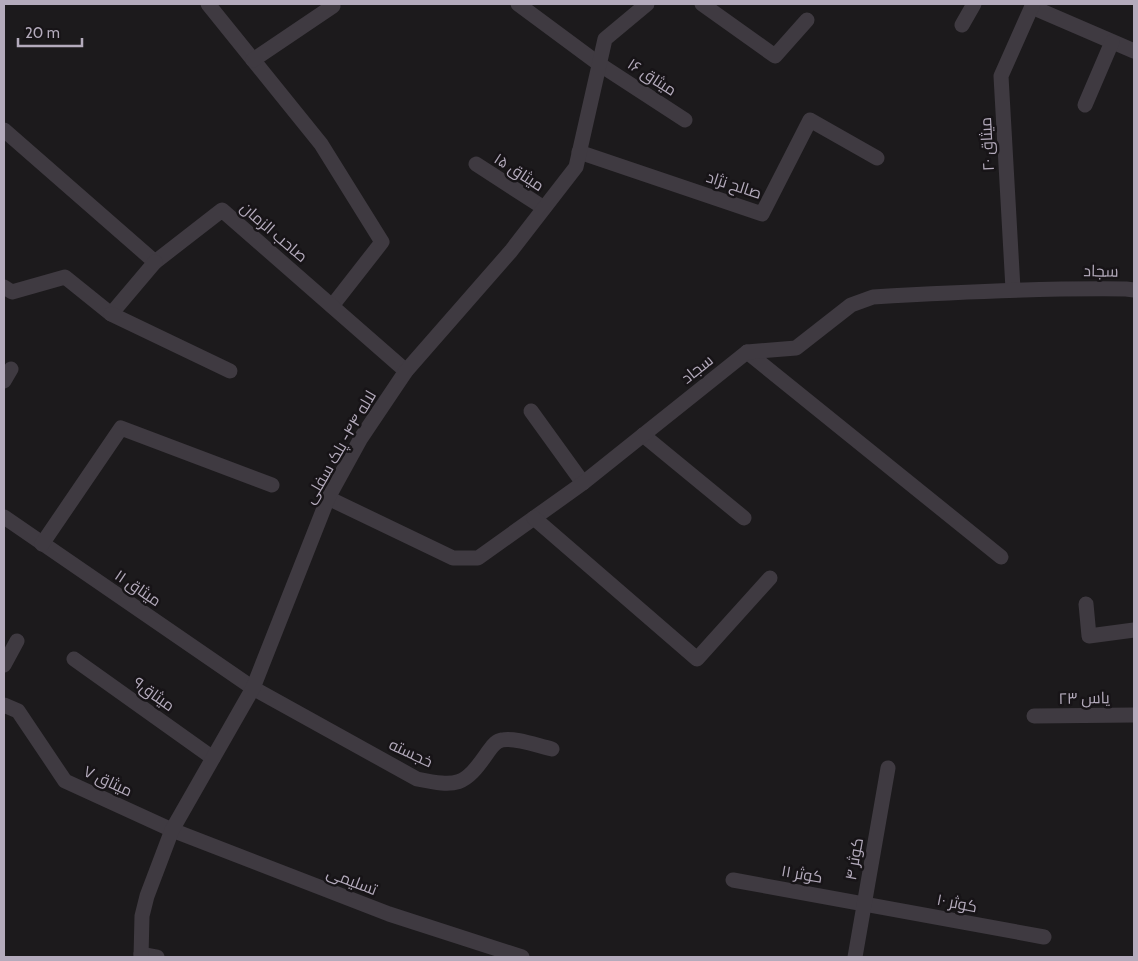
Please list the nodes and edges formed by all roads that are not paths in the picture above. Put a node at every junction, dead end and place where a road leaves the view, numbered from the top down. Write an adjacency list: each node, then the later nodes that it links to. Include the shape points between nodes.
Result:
1 (208, 4): 12 (street)
2 (331, 4): 12 (street)
3 (518, 4): 13 (street, میثاق ۱۶)
4 (647, 4): 13 (street, لاله ۴۴- پلک سفلی, via 605,39)
5 (702, 4): 8 (street, via 775,56)
6 (974, 4): 9 (street)
7 (1032, 5): 10 (street); 23 (street, میثاق ۲۰, via 1001,76)
8 (807, 20)
9 (962, 25)
10 (1112, 42): 11 (street); 14 (street)
11 (1134, 51)
12 (254, 60): 25 (street, via 321,144 382,242)
13 (599, 64): 15 (street, میثاق ۱۶); 17 (street, لاله ۴۴- پلک سفلی)
14 (1085, 106)
15 (685, 120)
16 (4, 130): 21 (street)
17 (579, 152): 18 (street, صالح نژاد, via 762,214 810,120); 20 (street, لاله ۴۴- پلک سفلی, via 576,167)
18 (877, 158)
19 (476, 164): 20 (street, میثاق ۱۵)
20 (544, 208): 28 (street, لاله ۴۴- پلک سفلی, via 511,251)
21 (155, 262): 25 (street, صاحب الزمان, via 222,210); 26 (street)
22 (4, 287): 26 (street, via 12,292 65,277)
23 (1013, 289): 24 (street, سجاد); 27 (street, سجاد, via 873,298 851,305 796,348)
24 (1134, 290)
25 (332, 306): 28 (street, صاحب الزمان)
26 (111, 314): 29 (street)
27 (747, 352): 31 (street, سجاد); 39 (street)
28 (406, 371): 34 (street, لاله ۴۴- پلک سفلی, via 361,438)
29 (230, 372)
30 (531, 411): 32 (street)
31 (643, 435): 32 (street, سجاد); 37 (street)
32 (582, 483): 36 (street, سجاد)
33 (272, 485): 38 (street, via 121,428)
34 (328, 498): 36 (street, سجاد, via 453,558 478,558); 46 (street, لاله ۴۴- پلک سفلی)
35 (4, 517): 38 (street, میثاق ۱۱)
36 (534, 518): 40 (street, via 696,659)
37 (744, 518)
38 (42, 544): 46 (street, میثاق ۱۱)
39 (1001, 557)
40 (770, 578)
41 (1086, 604): 42 (street, via 1089,636)
42 (1134, 630)
43 (17, 641): 45 (street)
44 (74, 659): 51 (street, میثاق۹)
45 (4, 665)
46 (252, 688): 50 (street, خجسته, via 417,779 446,785 461,782 475,772 495,743 501,740 510,739); 51 (street, لاله ۴۴- پلک سفلی)
47 (4, 705): 53 (street, میثاق ۷, via 18,711 65,781)
48 (1134, 715): 49 (street, یاس ۲۳)
49 (1034, 716)
50 (552, 749)
51 (213, 758): 53 (street, لاله ۴۴- پلک سفلی)
52 (888, 768): 55 (street, کوثر ۴)
53 (172, 830): 57 (street, لاله ۴۴- پلک سفلی, via 142,916); 59 (street, تسلیمی, via 389,914)
54 (733, 880): 55 (street, کوثر ۱۱)
55 (864, 904): 56 (street, کوثر ۱۰); 60 (street, کوثر ۴)
56 (1044, 937)
57 (141, 956): 58 (street)
58 (157, 957)
59 (522, 957)
60 (855, 957)

